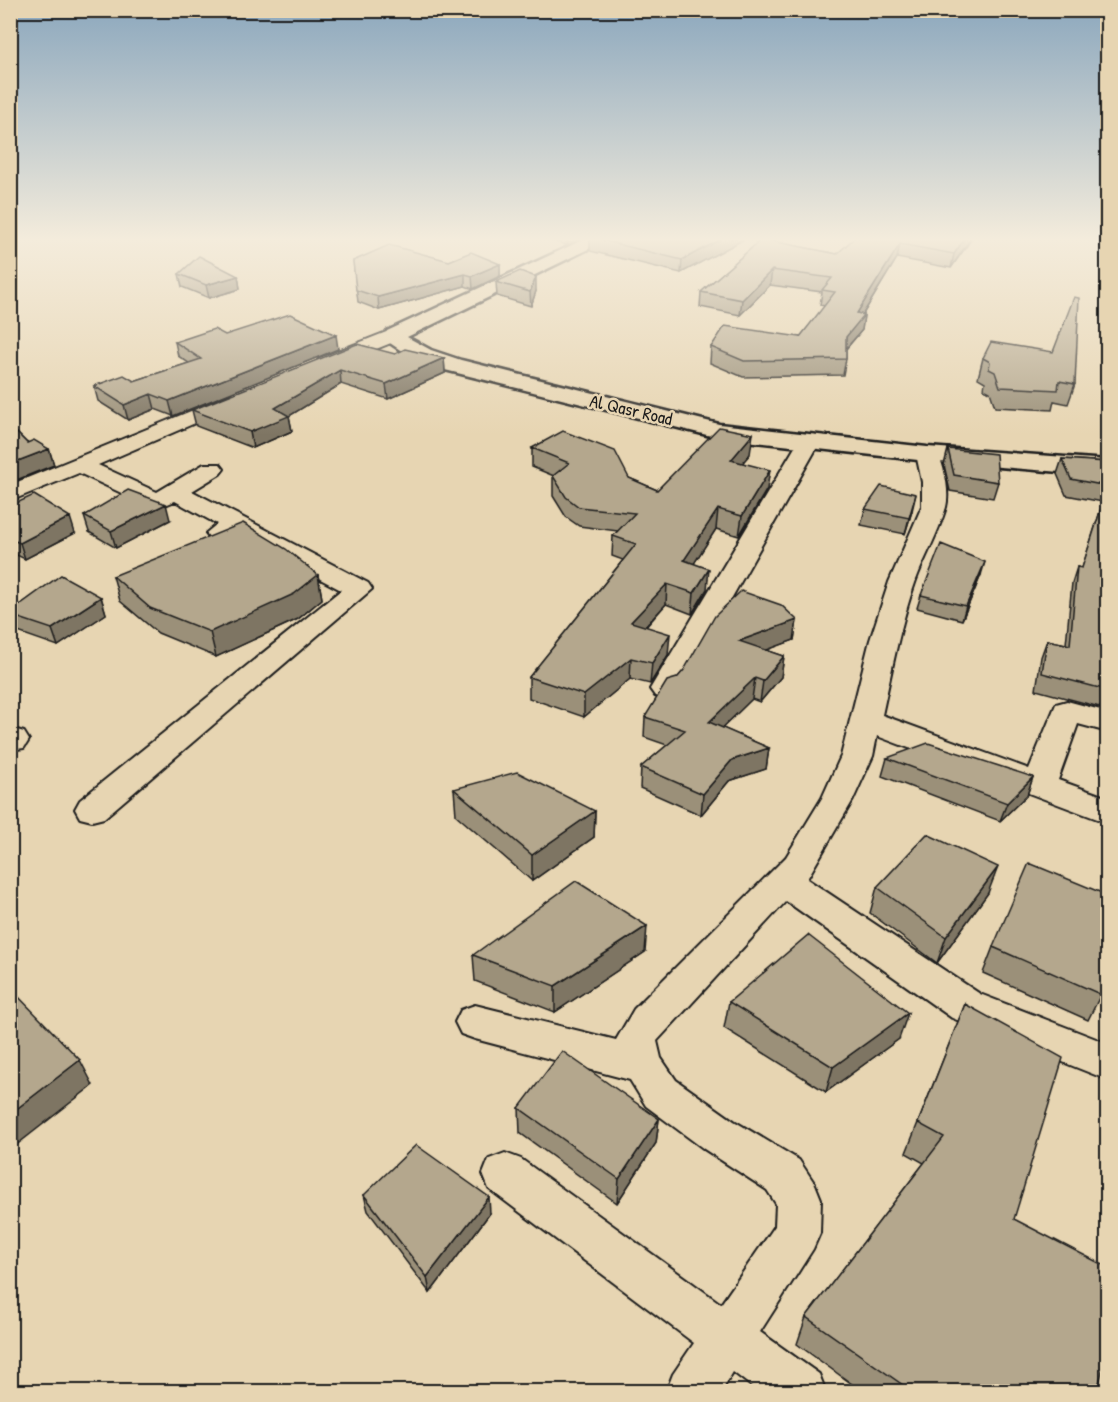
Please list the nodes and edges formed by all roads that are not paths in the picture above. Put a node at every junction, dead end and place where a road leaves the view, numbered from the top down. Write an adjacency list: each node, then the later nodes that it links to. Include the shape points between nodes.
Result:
1 (462, 303): 2 (street)
2 (394, 335): 3 (street); 5 (street, Al Qasr Road, via 400,344 423,355 540,388 719,430)
3 (307, 370)
4 (252, 393): 7 (street)
5 (809, 442): 6 (street, Al Qasr Road); 14 (street)
6 (927, 454): 8 (street, Al Qasr Road); 15 (street, via 934,482 934,506 902,582)
7 (77, 464): 10 (street, via 158,501); 11 (street)
8 (1107, 468)
9 (212, 469): 10 (street)
10 (175, 491): 12 (street)
11 (10, 494)
12 (235, 524): 13 (street); 18 (street, via 359,589)
13 (194, 547)
14 (665, 690)
15 (864, 720): 17 (street); 20 (street, via 857,756 837,800 798,866)
16 (1107, 722): 17 (street, via 1067,711)
17 (1040, 784): 19 (street)
18 (92, 808)
19 (1107, 811)
20 (784, 881): 22 (street, via 966,1006); 23 (street, via 648,1022 636,1039)
21 (475, 1022): 23 (street)
22 (1107, 1059)
23 (643, 1065): 25 (street, via 661,1093 783,1175 799,1199 797,1233)
24 (505, 1174): 25 (street)
25 (727, 1338): 26 (street); 27 (street)
26 (691, 1392)
27 (801, 1392)

